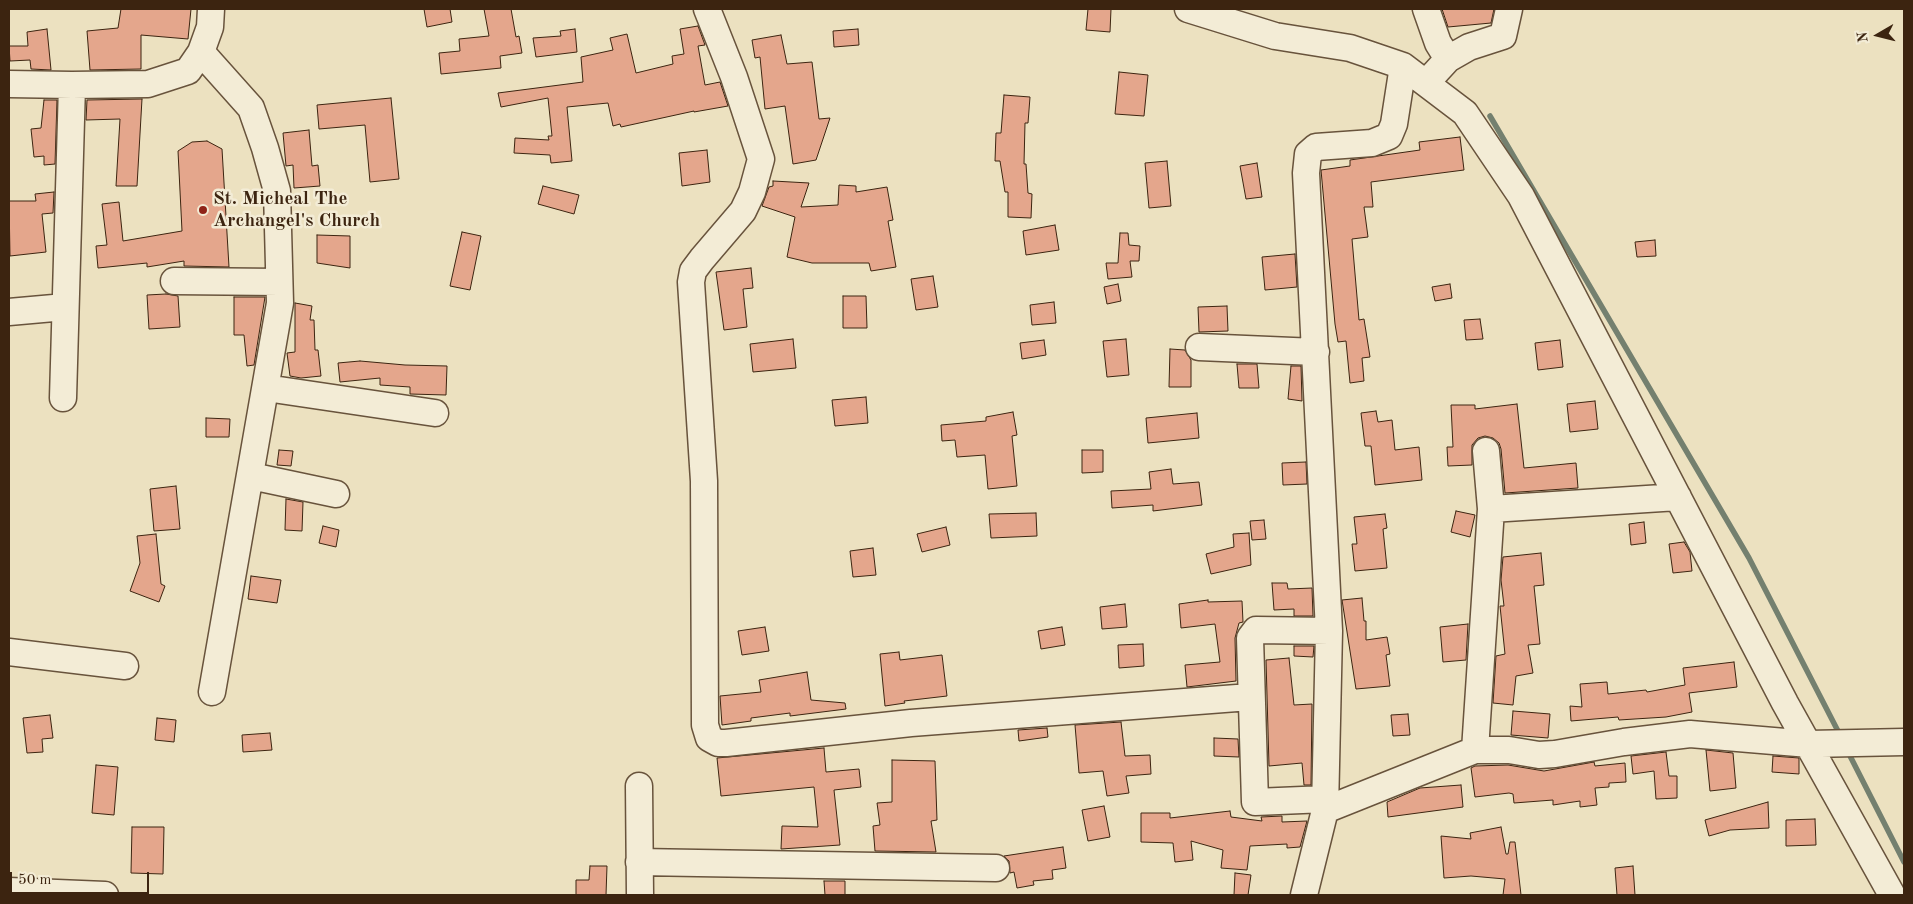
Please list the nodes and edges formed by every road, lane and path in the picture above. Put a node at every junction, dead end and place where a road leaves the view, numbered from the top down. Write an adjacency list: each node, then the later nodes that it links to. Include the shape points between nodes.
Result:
1 (211, 9): 6 (street, via 210,27)
2 (707, 9): 30 (street, via 761,159 743,211 693,271 691,282 704,481 705,725 709,738 726,743 911,723)
3 (1188, 9): 8 (street, via 1275,36 1350,48)
4 (1426, 9): 7 (street, via 1438,43)
5 (1509, 9): 7 (street, via 1503,36 1469,47)
6 (201, 52): 11 (street, via 188,70 148,84); 13 (street, via 251,108 265,148 277,191)
7 (1448, 59): 9 (street)
8 (1403, 66): 9 (street); 17 (street, via 1390,136 1372,143 1316,147 1308,154 1306,173)
9 (1426, 83): 24 (street, via 1465,113 1521,196)
10 (9, 84): 11 (street)
11 (72, 85): 14 (street)
12 (174, 281): 13 (street)
13 (279, 282): 18 (street, via 280,303)
14 (65, 307): 15 (street); 19 (street)
15 (9, 312)
16 (1199, 347): 17 (street)
17 (1316, 352): 26 (street)
18 (266, 388): 20 (street); 22 (street)
19 (63, 398)
20 (435, 414)
21 (1486, 451): 25 (street)
22 (251, 476): 23 (street); 29 (street)
23 (336, 494)
24 (1678, 497): 25 (street); 32 (street)
25 (1491, 509): 33 (street)
26 (1329, 631): 30 (street, via 1253,631 1250,638); 35 (street)
27 (9, 652): 28 (street)
28 (125, 666)
29 (212, 692)
30 (1250, 697): 35 (street, via 1255,802)
31 (1904, 742): 32 (street)
32 (1808, 744): 33 (street, via 1690,734 1555,754); 42 (street)
33 (1476, 750): 35 (street)
34 (639, 786): 36 (street)
35 (1325, 805): 41 (street)
36 (639, 862): 37 (street); 40 (street)
37 (996, 868)
38 (9, 891): 39 (street)
39 (89, 895)
40 (640, 895)
41 (1304, 895)
42 (1892, 895)

